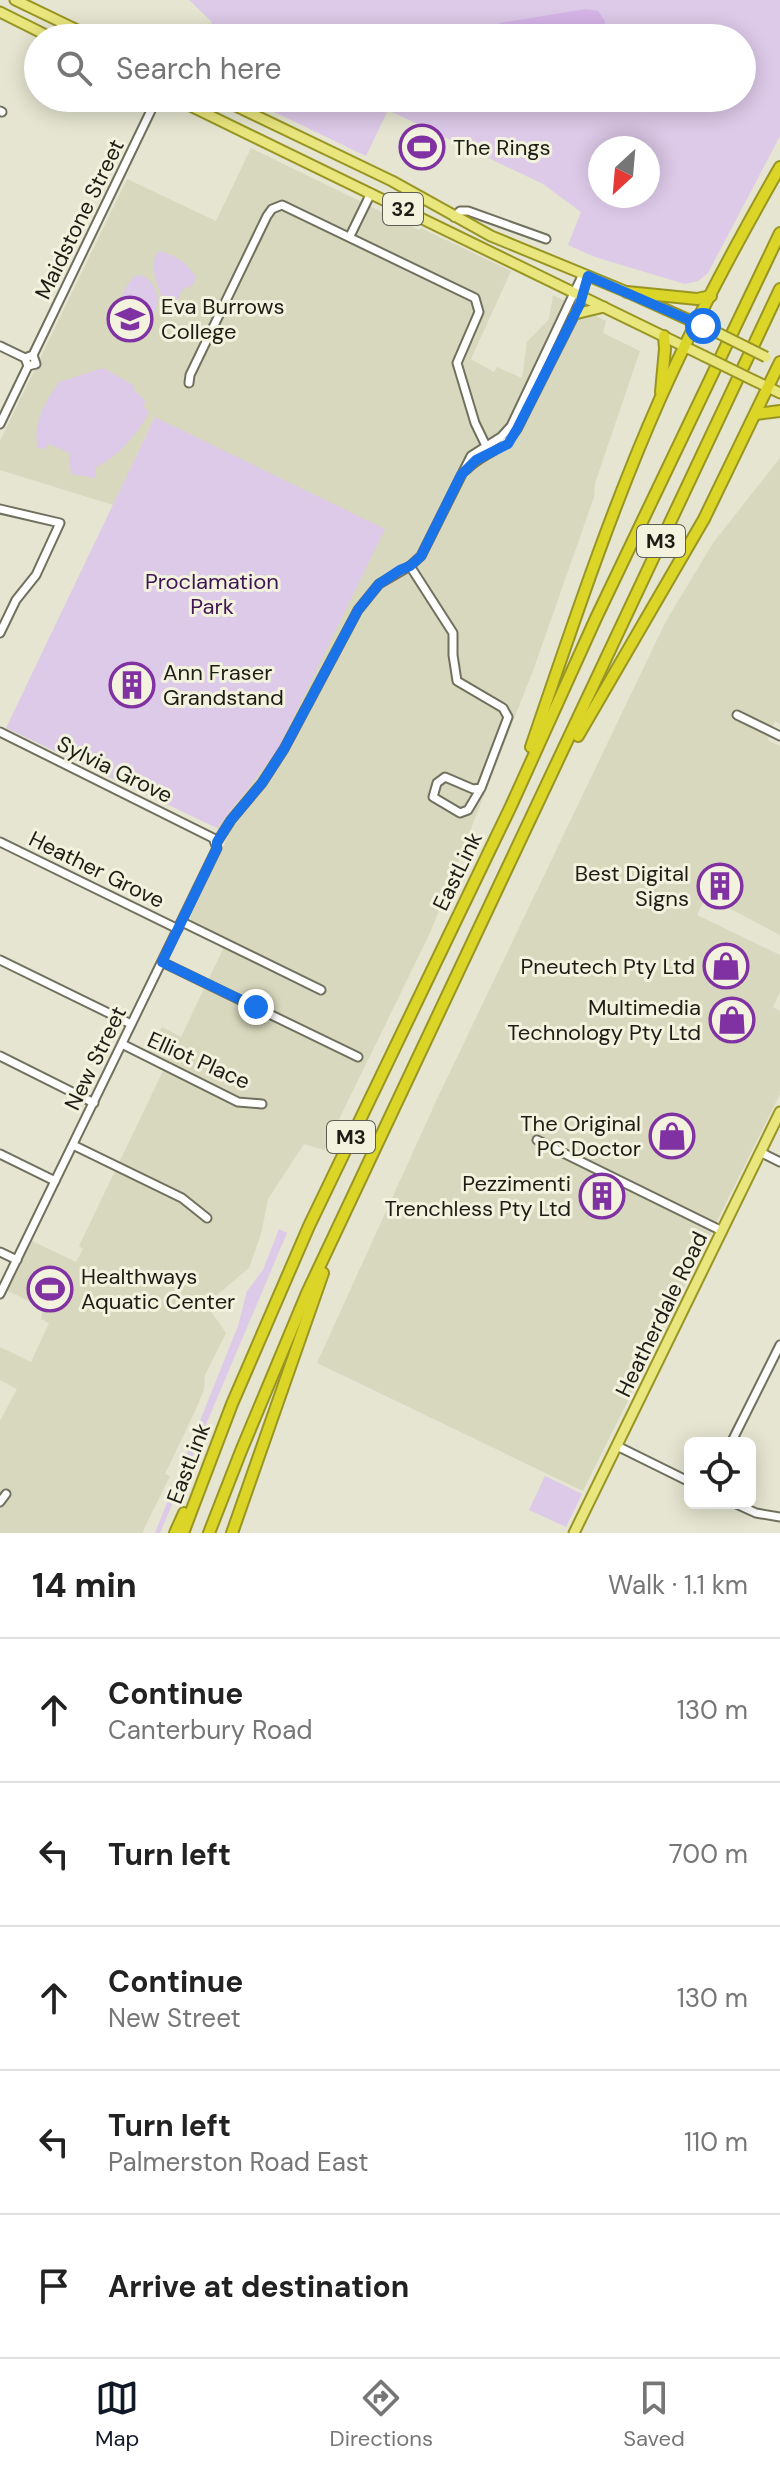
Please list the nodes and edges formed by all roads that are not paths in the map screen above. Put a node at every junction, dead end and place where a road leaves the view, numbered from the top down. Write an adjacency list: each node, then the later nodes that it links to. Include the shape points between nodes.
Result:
1 (15, 0): 4 (main road)
2 (0, 12): 3 (main road)
3 (24, 24)
4 (65, 24)
5 (150, 112): 27 (street, Maidstone Street)
6 (203, 112): 10 (main road, 32)
7 (248, 112): 9 (main road, 32)
8 (780, 167): 20 (highway)
9 (392, 181): 11 (main road); 12 (main road, 32)
10 (371, 193): 11 (main road, 32); 14 (street)
11 (383, 199): 19 (main road, 32)
12 (454, 217): 15 (street, via 468,211); 16 (main road, 32)
13 (780, 233): 45 (highway, EastLink / M3)
14 (350, 236): 29 (street, via 288,207 272,209); 36 (street, via 477,301 479,312 457,363)
15 (546, 239)
16 (586, 275): 18 (main road, 32); 19 (street)
17 (780, 289): 44 (highway, EastLink / M3)
18 (627, 292): 20 (highway); 23 (main road, 32)
19 (579, 294): 21 (main road, 32); 22 (street); 36 (street, via 511,426)
20 (711, 296): 23 (highway)
21 (604, 307): 22 (main road); 24 (main road, 32)
22 (575, 314): 36 (street, via 508,444)
23 (697, 323): 26 (highway); 28 (main road, 32, bridge)
24 (664, 336): 26 (main road, 32); 32 (highway)
25 (0, 346): 27 (street)
26 (686, 347): 30 (main road, 32, bridge); 32 (highway)
27 (29, 360): 35 (street, Maidstone Street)
28 (780, 363): 30 (highway)
29 (189, 383)
30 (768, 387): 31 (main road, 32); 34 (highway)
31 (780, 393)
32 (660, 398): 45 (highway)
33 (780, 411): 34 (highway)
34 (756, 414): 44 (highway, via 681,560)
35 (0, 424)
36 (488, 449): 38 (street, via 461,475 429,544)
37 (0, 509): 39 (street, via 60,523)
38 (410, 566): 43 (street, via 453,633 457,681 503,708 508,717); 46 (street, New Street, via 379,584 358,610 277,760)
39 (0, 633)
40 (737, 715): 42 (street)
41 (0, 732): 46 (street, Sylvia Grove)
42 (780, 736)
43 (481, 788): 43 (street, via 445,777 433,797 460,813 468,810)
44 (545, 793): 66 (highway, EastLink / M3)
45 (511, 806): 74 (highway, EastLink / M3, via 315,1213)
46 (215, 840): 48 (street, New Street, via 217,848)
47 (0, 842): 48 (street, Heather Grove)
48 (180, 925): 50 (street, New Street); 51 (street, Heather Grove)
49 (0, 960): 52 (street)
50 (162, 962): 52 (street, New Street); 55 (street)
51 (321, 990)
52 (131, 1024): 53 (street, New Street)
53 (122, 1044): 56 (street, New Street); 57 (street, Elliot Place, via 238,1102)
54 (0, 1056): 56 (street)
55 (358, 1057)
56 (94, 1103): 60 (street, New Street)
57 (262, 1104)
58 (780, 1112): 61 (main road, Heatherdale Road)
59 (537, 1140): 67 (street)
60 (73, 1145): 64 (street, New Street); 65 (street, via 182,1198)
61 (760, 1152): 63 (street); 67 (main road, Heatherdale Road)
62 (0, 1154): 64 (street)
63 (780, 1162)
64 (55, 1181): 69 (street, New Street)
65 (207, 1218)
66 (340, 1226): 80 (highway); 84 (highway, EastLink / M3, via 269,1381)
67 (722, 1231): 73 (main road, Heatherdale Road)
68 (0, 1252): 69 (street)
69 (17, 1260): 70 (street, New Street)
70 (0, 1294)
71 (780, 1345): 72 (street)
72 (734, 1437)
73 (617, 1446): 75 (street); 81 (main road, Heatherdale Road)
74 (204, 1474): 82 (highway); 83 (highway, EastLink / M3)
75 (684, 1479)
76 (6, 1494): 77 (street)
77 (0, 1502)
78 (747, 1509): 79 (street)
79 (780, 1517)
80 (233, 1530)
81 (578, 1532)
82 (175, 1533)
83 (183, 1533)
84 (209, 1533)

